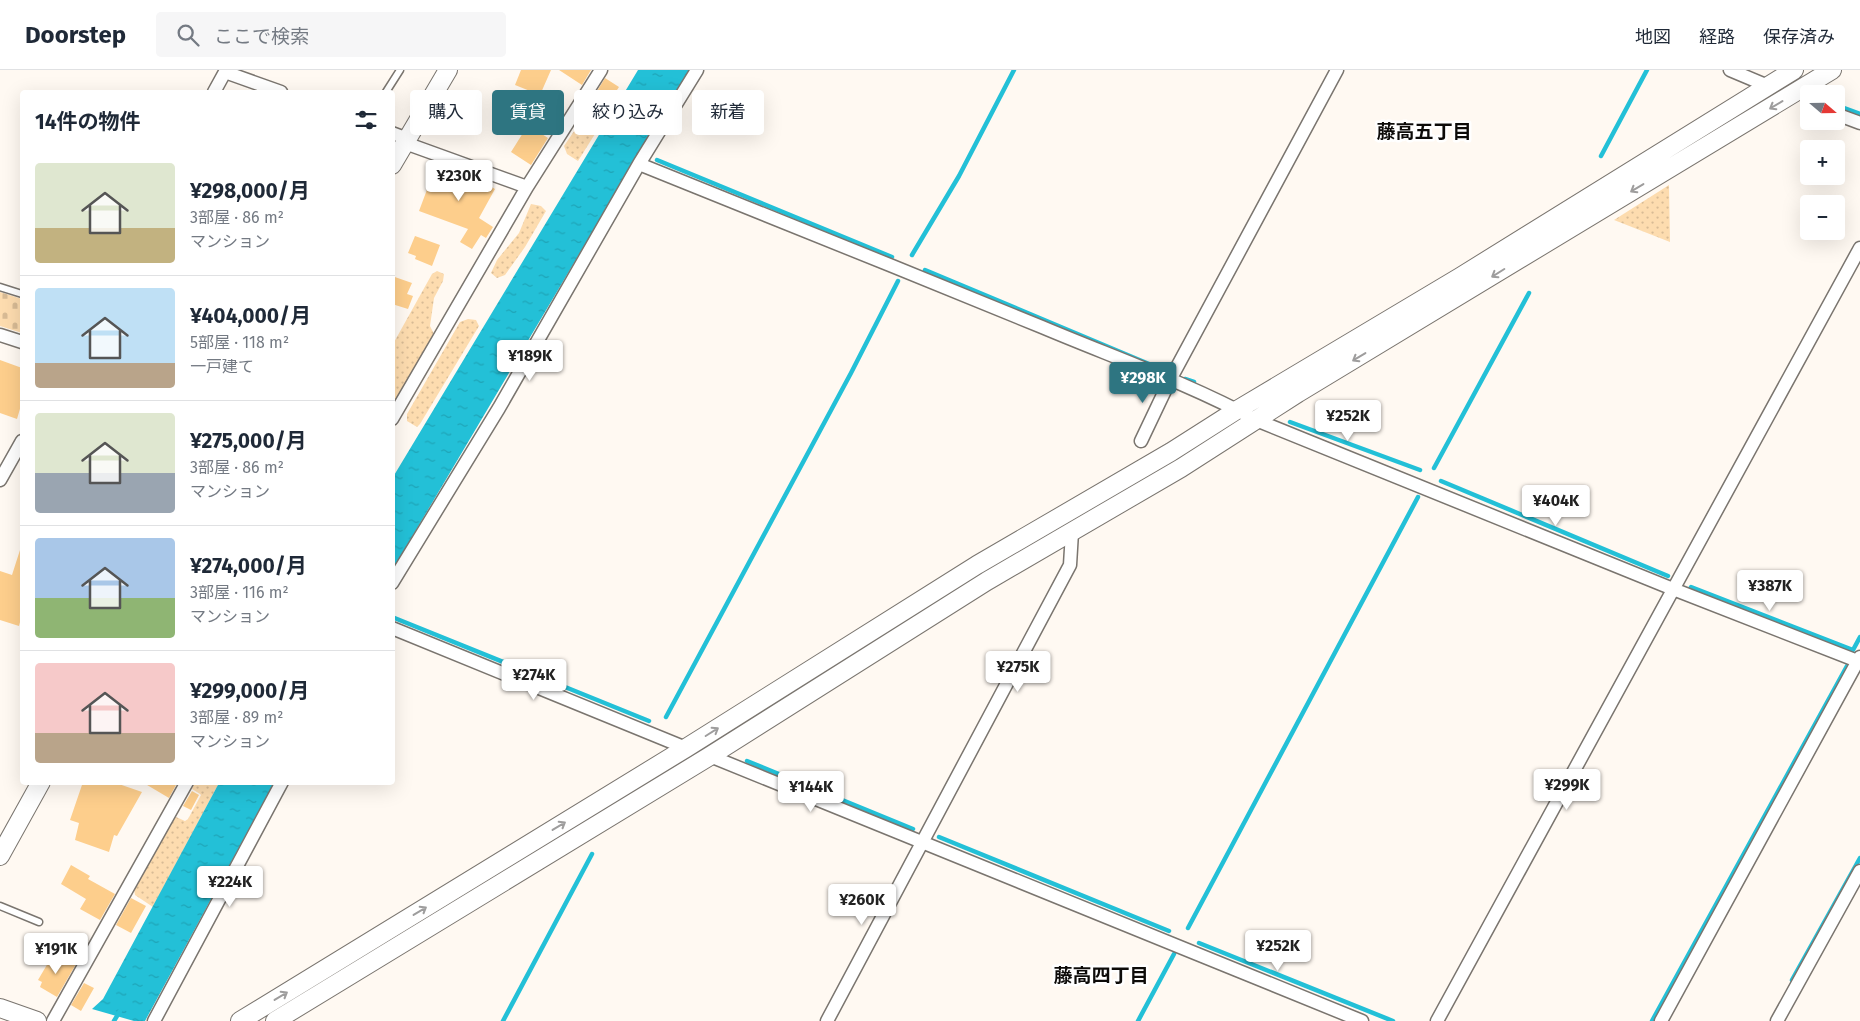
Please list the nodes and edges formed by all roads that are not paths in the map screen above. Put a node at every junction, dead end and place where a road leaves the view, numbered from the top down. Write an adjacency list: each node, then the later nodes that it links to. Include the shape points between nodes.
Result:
1 (400, 70): 14 (lane)
2 (448, 70): 18 (street)
3 (601, 70): 21 (street)
4 (697, 70): 20 (street)
5 (1337, 70): 27 (street)
6 (1730, 70): 9 (street)
7 (1794, 70): 11 (street)
8 (1832, 70): 10 (street)
9 (1748, 73): 11 (street)
10 (1814, 85)
11 (1768, 86): 28 (street, via 1460,277)
12 (215, 90): 13 (street, via 225,72)
13 (275, 90)
14 (387, 90)
15 (1800, 96): 30 (street, one-way to 30)
16 (1845, 117): 17 (street)
17 (1860, 123)
18 (402, 138): 19 (street); 21 (street)
19 (395, 157)
20 (639, 164): 27 (street); 35 (street, via 499,408)
21 (527, 187): 29 (street)
22 (1860, 248): 36 (street)
23 (0, 287): 24 (lane)
24 (20, 293)
25 (0, 335): 26 (street)
26 (20, 341)
27 (1170, 380): 28 (street); 31 (street)
28 (1237, 410): 30 (street); 39 (street, one-way to 28, via 977,565)
29 (395, 414)
30 (1256, 420): 34 (street); 36 (street)
31 (1141, 441)
32 (20, 445): 33 (street)
33 (0, 480)
34 (1072, 532): 40 (street, via 987,581); 44 (street, via 1070,565)
35 (395, 578)
36 (1673, 589): 38 (street); 57 (street)
37 (395, 629): 39 (street)
38 (1859, 660): 58 (street)
39 (686, 748): 53 (street, one-way to 39)
40 (710, 756): 44 (street); 54 (street)
41 (39, 785): 45 (street)
42 (184, 785): 51 (street)
43 (280, 785): 52 (street)
44 (922, 844): 55 (street); 56 (street)
45 (0, 856)
46 (1860, 872): 59 (street)
47 (0, 906): 48 (lane)
48 (39, 922)
49 (0, 1008): 50 (street)
50 (37, 1021)
51 (54, 1021)
52 (154, 1021)
53 (240, 1021)
54 (275, 1021)
55 (827, 1021)
56 (1362, 1021)
57 (1437, 1021)
58 (1661, 1021)
59 (1777, 1021)

